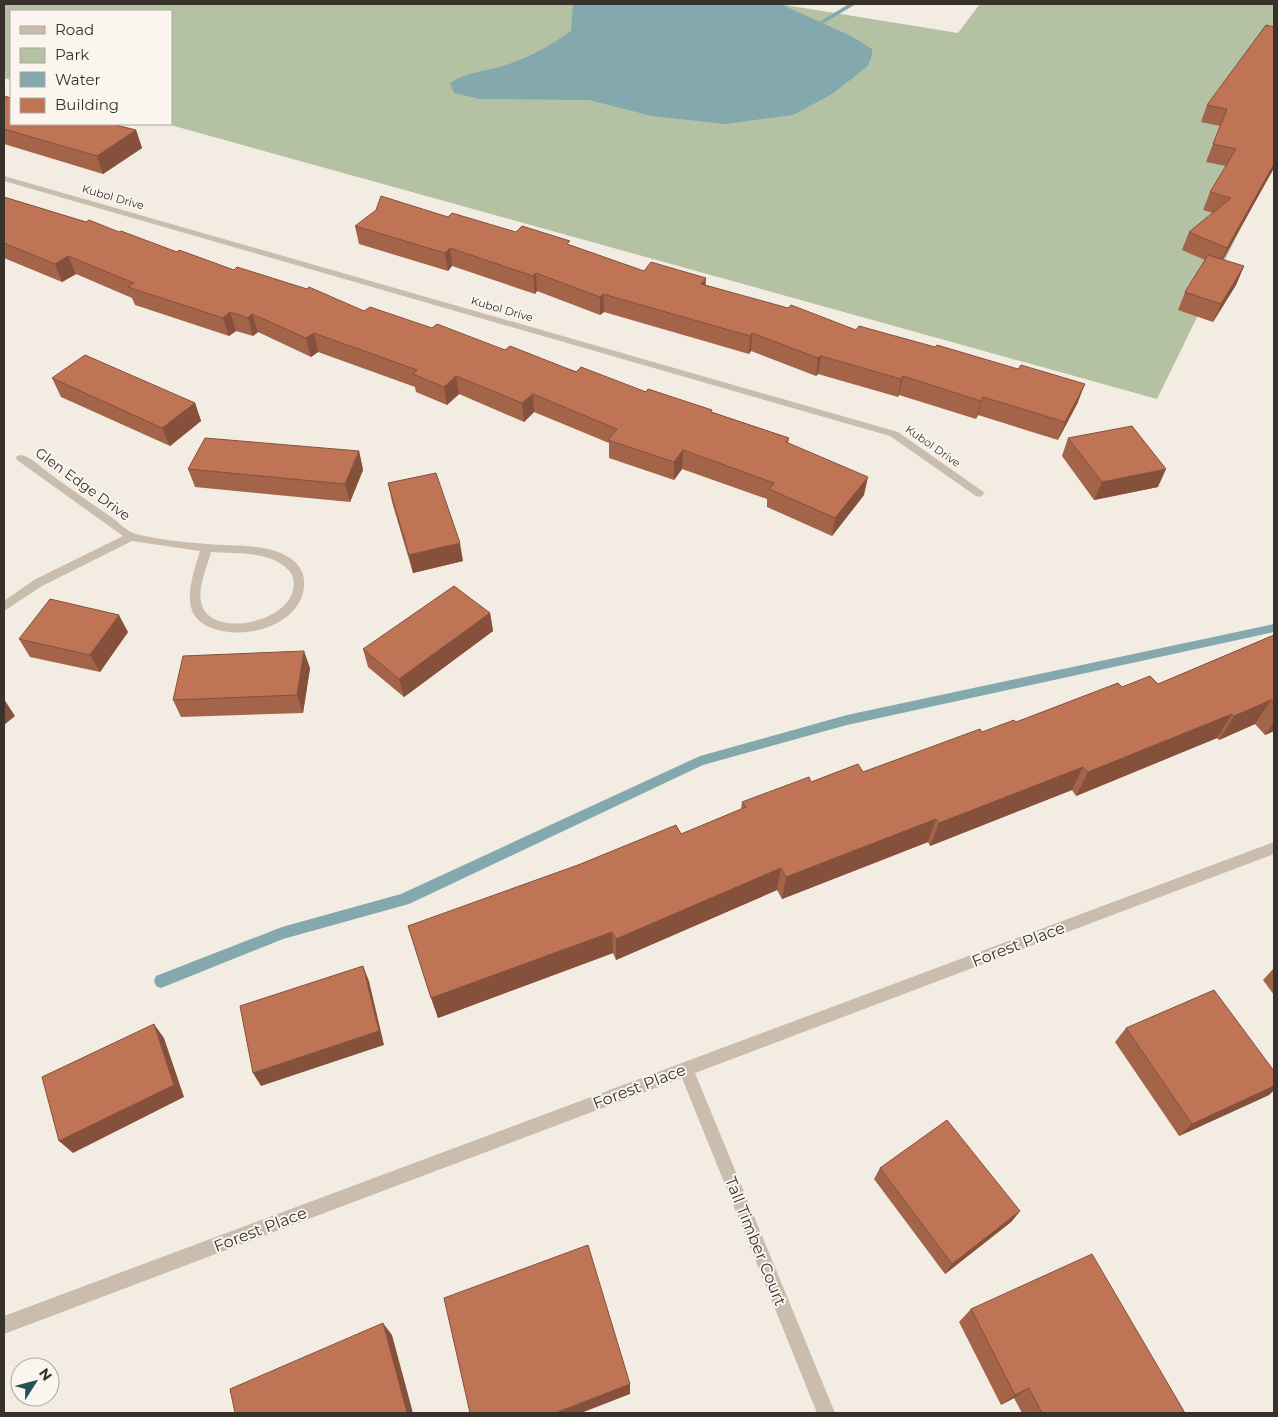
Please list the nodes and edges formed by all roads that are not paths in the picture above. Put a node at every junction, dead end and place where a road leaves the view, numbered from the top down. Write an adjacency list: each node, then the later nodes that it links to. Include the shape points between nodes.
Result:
1 (4, 178): 3 (street, Kubol Drive, via 894,434)
2 (21, 458): 4 (street, Glen Edge Drive)
3 (980, 493)
4 (131, 537): 5 (street); 6 (street, Glen Edge Drive, via 38,583)
5 (207, 548): 5 (street, via 194,601 199,613 209,622 224,628 260,626 277,618 297,596 300,584 297,573 284,560 264,554)
6 (4, 607)
7 (1274, 848): 8 (street, Forest Place)
8 (686, 1069): 9 (street, Forest Place); 10 (street, Tall Timber Court)
9 (4, 1325)
10 (826, 1413)

